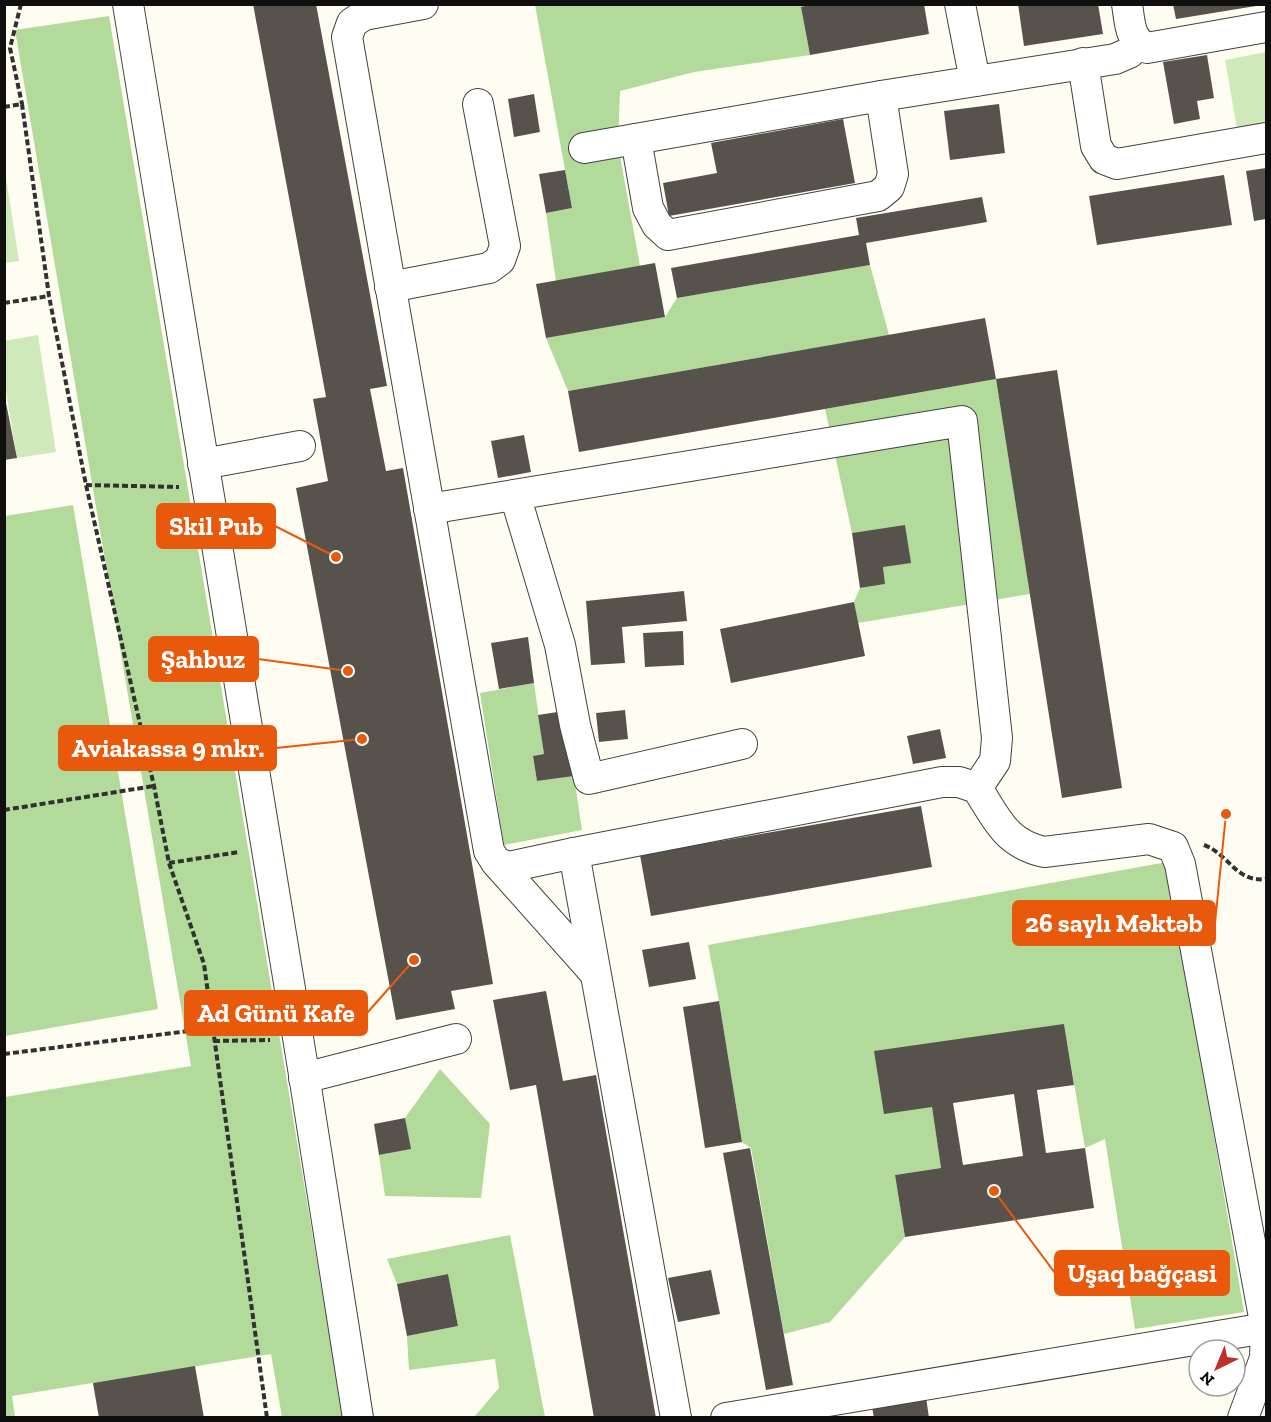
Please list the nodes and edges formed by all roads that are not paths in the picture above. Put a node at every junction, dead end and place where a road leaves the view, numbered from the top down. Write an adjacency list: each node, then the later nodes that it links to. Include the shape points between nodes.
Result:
1 (128, 4): 16 (street)
2 (960, 4): 8 (street)
3 (1127, 4): 6 (street, via 1132,33)
4 (419, 5): 14 (street, via 364,15 352,23 346,37)
5 (1266, 27): 6 (street, via 1155,47)
6 (1139, 44): 7 (street, via 1115,59)
7 (1083, 63): 8 (street); 11 (street, via 1096,146 1104,159 1117,164)
8 (975, 81): 9 (street)
9 (881, 96): 12 (street); 12 (street, via 893,174 889,187 878,196 668,234 657,225 648,208)
10 (478, 104): 14 (street, via 505,246 500,260 489,268)
11 (1266, 138)
12 (636, 139): 13 (street)
13 (584, 148)
14 (390, 287): 18 (street)
15 (300, 446): 16 (street)
16 (205, 476): 25 (street)
17 (514, 495): 18 (street); 19 (street, via 560,645 589,779); 20 (street, via 962,421 997,738 995,761)
18 (429, 509): 22 (street, via 489,851)
19 (742, 744)
20 (977, 788): 21 (street, via 942,782); 26 (street, via 1007,835 1027,848 1044,852 1149,839 1173,848 1183,875)
21 (574, 853): 22 (street, via 508,867); 23 (street)
22 (496, 862): 23 (street)
23 (596, 975): 28 (street)
24 (456, 1039): 25 (street)
25 (304, 1078): 27 (street)
26 (1266, 1328): 29 (street); 30 (street, via 1265,1358)
27 (358, 1418)
28 (676, 1418)
29 (726, 1418)
30 (1243, 1418)

